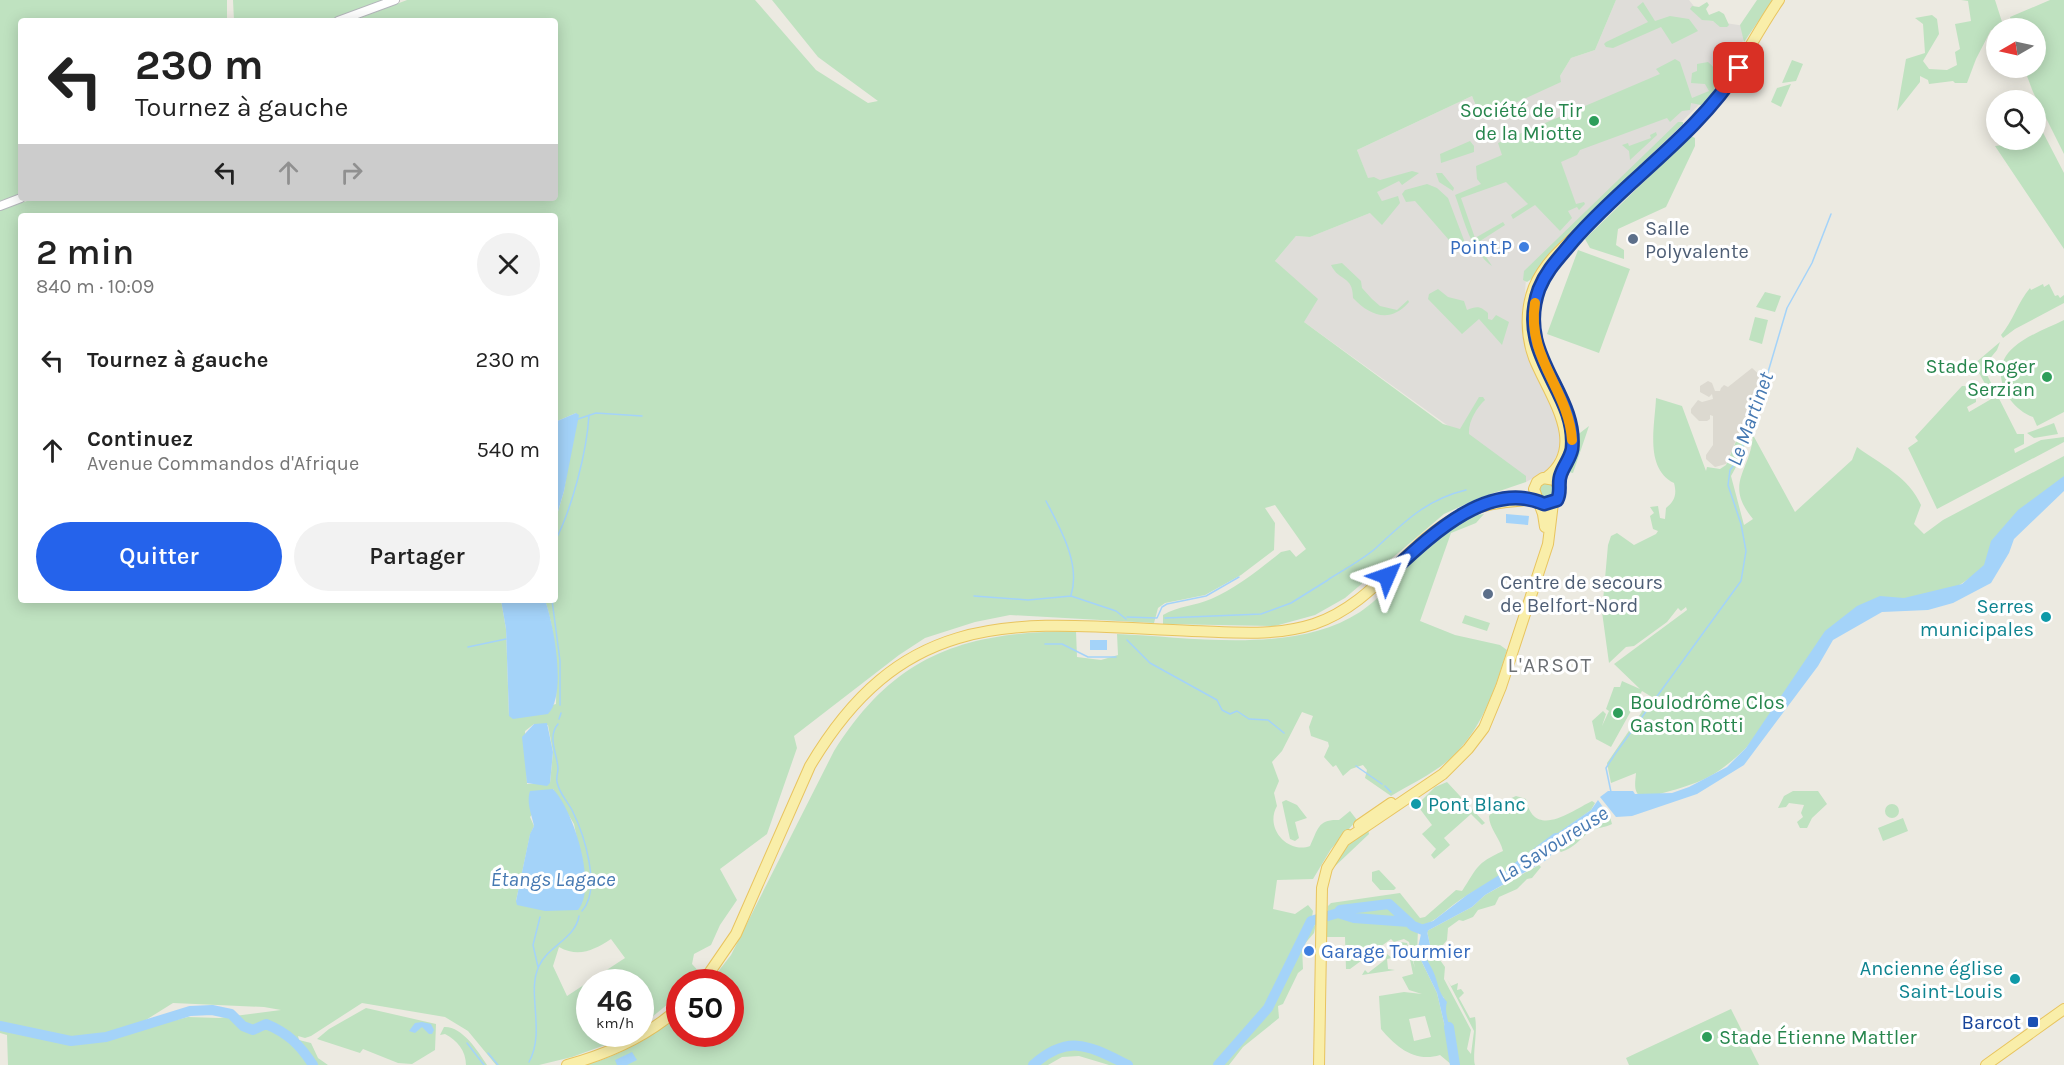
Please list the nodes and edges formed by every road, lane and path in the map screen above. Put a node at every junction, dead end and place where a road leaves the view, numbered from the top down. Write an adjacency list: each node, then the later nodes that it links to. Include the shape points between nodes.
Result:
1 (395, 0): 3 (street)
2 (1779, 0): 6 (main road, via 1724,91)
3 (346, 18)
4 (18, 199): 5 (street)
5 (0, 206)
6 (1582, 230): 7 (main road, via 1544,269 1528,309 1534,357 1565,433 1562,459); 9 (main road, via 1548,272 1534,310 1538,351 1571,434 1571,451)
7 (1547, 477): 8 (main road); 9 (main road)
8 (1534, 485): 10 (main road); 11 (main road)
9 (1560, 487): 12 (main road)
10 (1512, 499): 11 (main road); 14 (main road, via 1473,509 1452,520 1355,604 1301,628 1254,633 1051,625 1003,627 951,640 912,658 867,691 824,743 810,766 736,934)
11 (1538, 500): 12 (main road, via 1544,504); 13 (main road, via 1545,523)
12 (1553, 502): 13 (main road)
13 (1544, 552): 18 (main road, via 1484,728 1454,763 1416,795 1344,841 1327,868 1321,907)
14 (712, 969)
15 (2064, 1009): 19 (main road)
16 (666, 1018): 17 (main road, via 621,1046)
17 (567, 1065)
18 (1319, 1065)
19 (1986, 1065)

